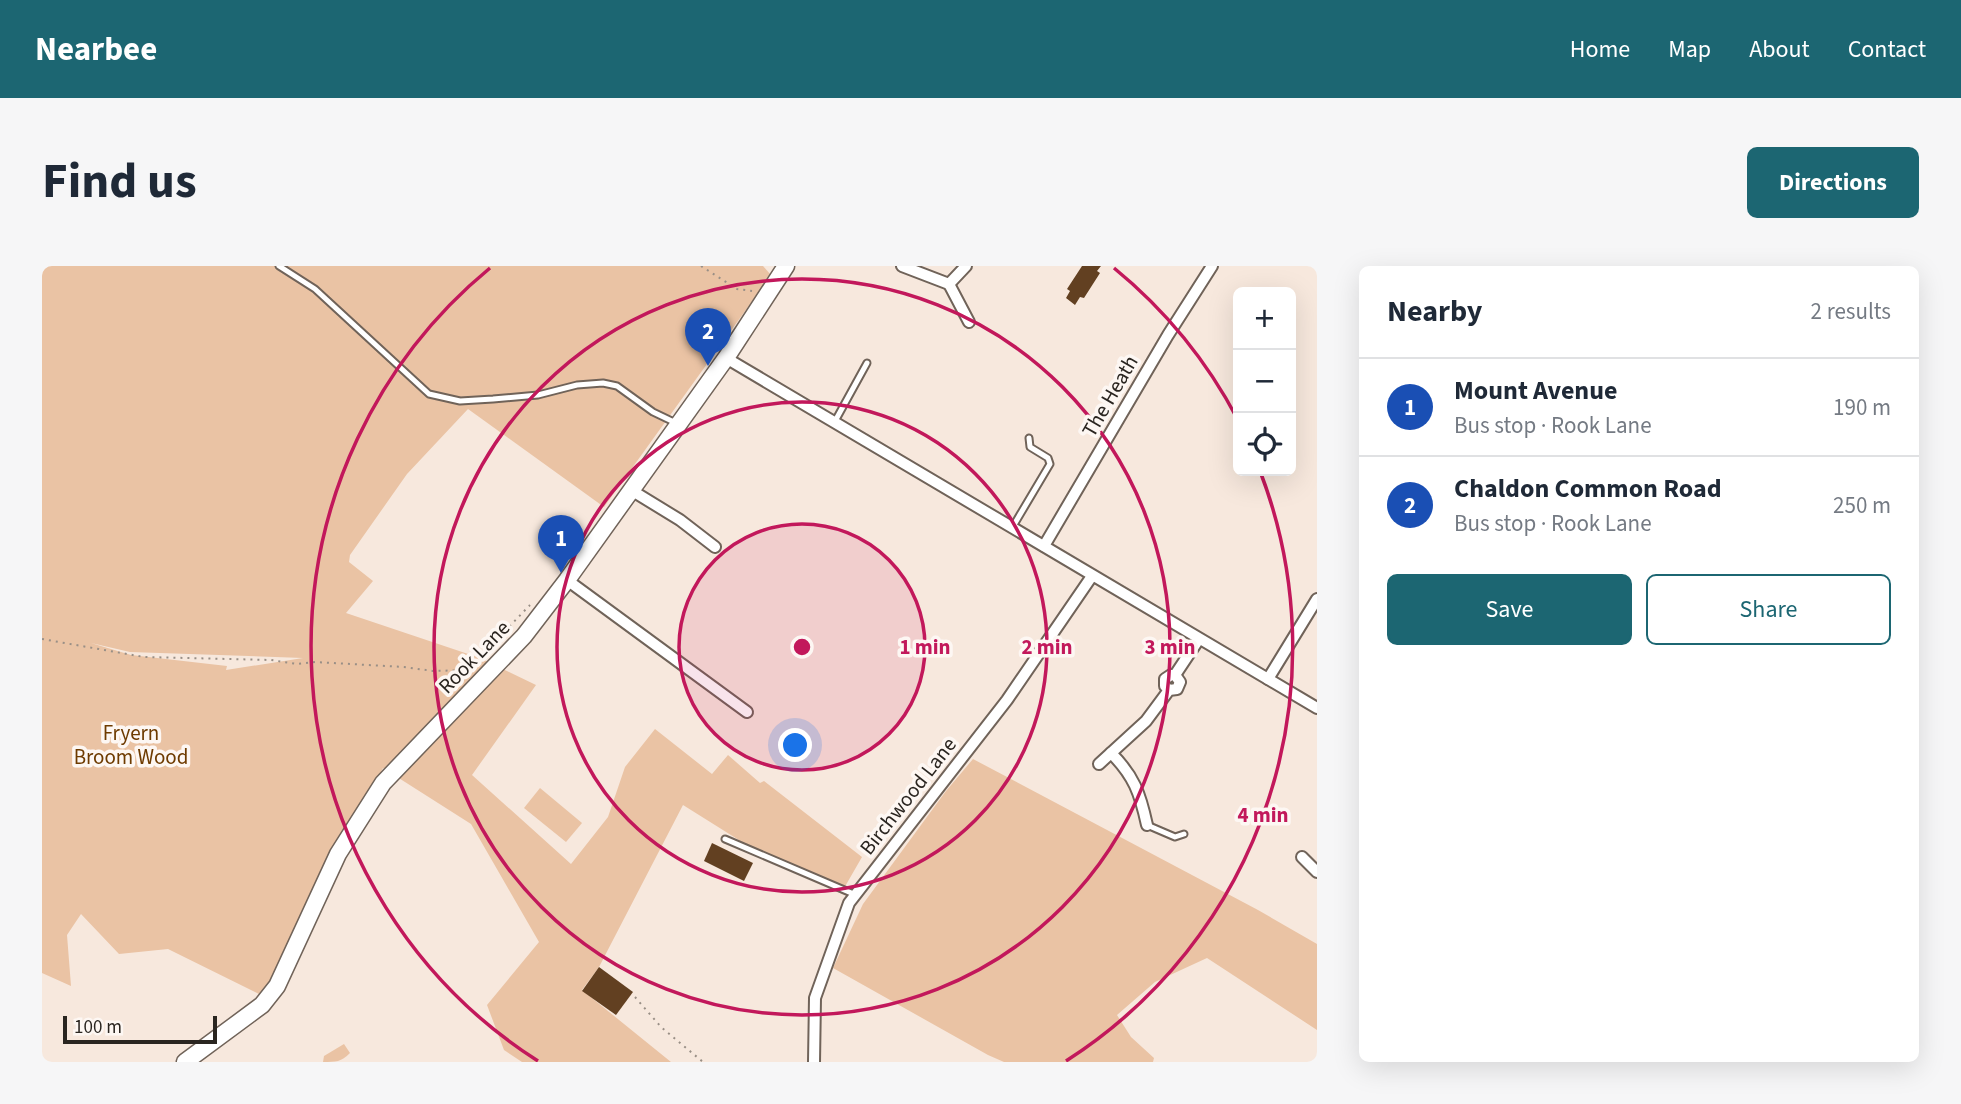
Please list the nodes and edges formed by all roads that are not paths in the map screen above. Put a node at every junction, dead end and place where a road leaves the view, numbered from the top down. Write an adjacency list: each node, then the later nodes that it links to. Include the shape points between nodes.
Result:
1 (279, 266): 11 (lane, via 314,289 429,394 460,401 493,399 603,383 617,386)
2 (786, 266): 8 (main road, Rook Lane)
3 (902, 266): 6 (street)
4 (966, 266): 6 (street)
5 (1212, 266): 15 (street, The Heath)
6 (949, 284): 7 (street)
7 (969, 322)
8 (726, 358): 10 (street); 11 (main road, Rook Lane)
9 (867, 363): 10 (lane)
10 (834, 423): 14 (street)
11 (678, 424): 13 (main road, Rook Lane)
12 (1029, 438): 14 (lane, via 1030,447 1050,464)
13 (631, 490): 16 (street); 18 (main road, Rook Lane)
14 (1012, 528): 15 (street)
15 (1044, 546): 17 (street)
16 (715, 547)
17 (1092, 576): 20 (street); 31 (street, Birchwood Lane, via 1007,700)
18 (567, 580): 23 (street); 32 (main road, Rook Lane, via 524,636 383,783 338,854 277,986 262,1005)
19 (1317, 598): 21 (street)
20 (1199, 639): 21 (street); 24 (street, via 1175,675 1165,679 1169,690 1146,721)
21 (1268, 679): 22 (street)
22 (1317, 708)
23 (747, 712)
24 (1111, 753): 25 (street); 26 (street, via 1130,773)
25 (1099, 764)
26 (1147, 825): 27 (lane, via 1175,837)
27 (1184, 834)
28 (725, 839): 31 (lane)
29 (1302, 857): 30 (street)
30 (1317, 871)
31 (856, 895): 33 (street, Birchwood Lane, via 849,903 815,998)
32 (185, 1062)
33 (814, 1062)

